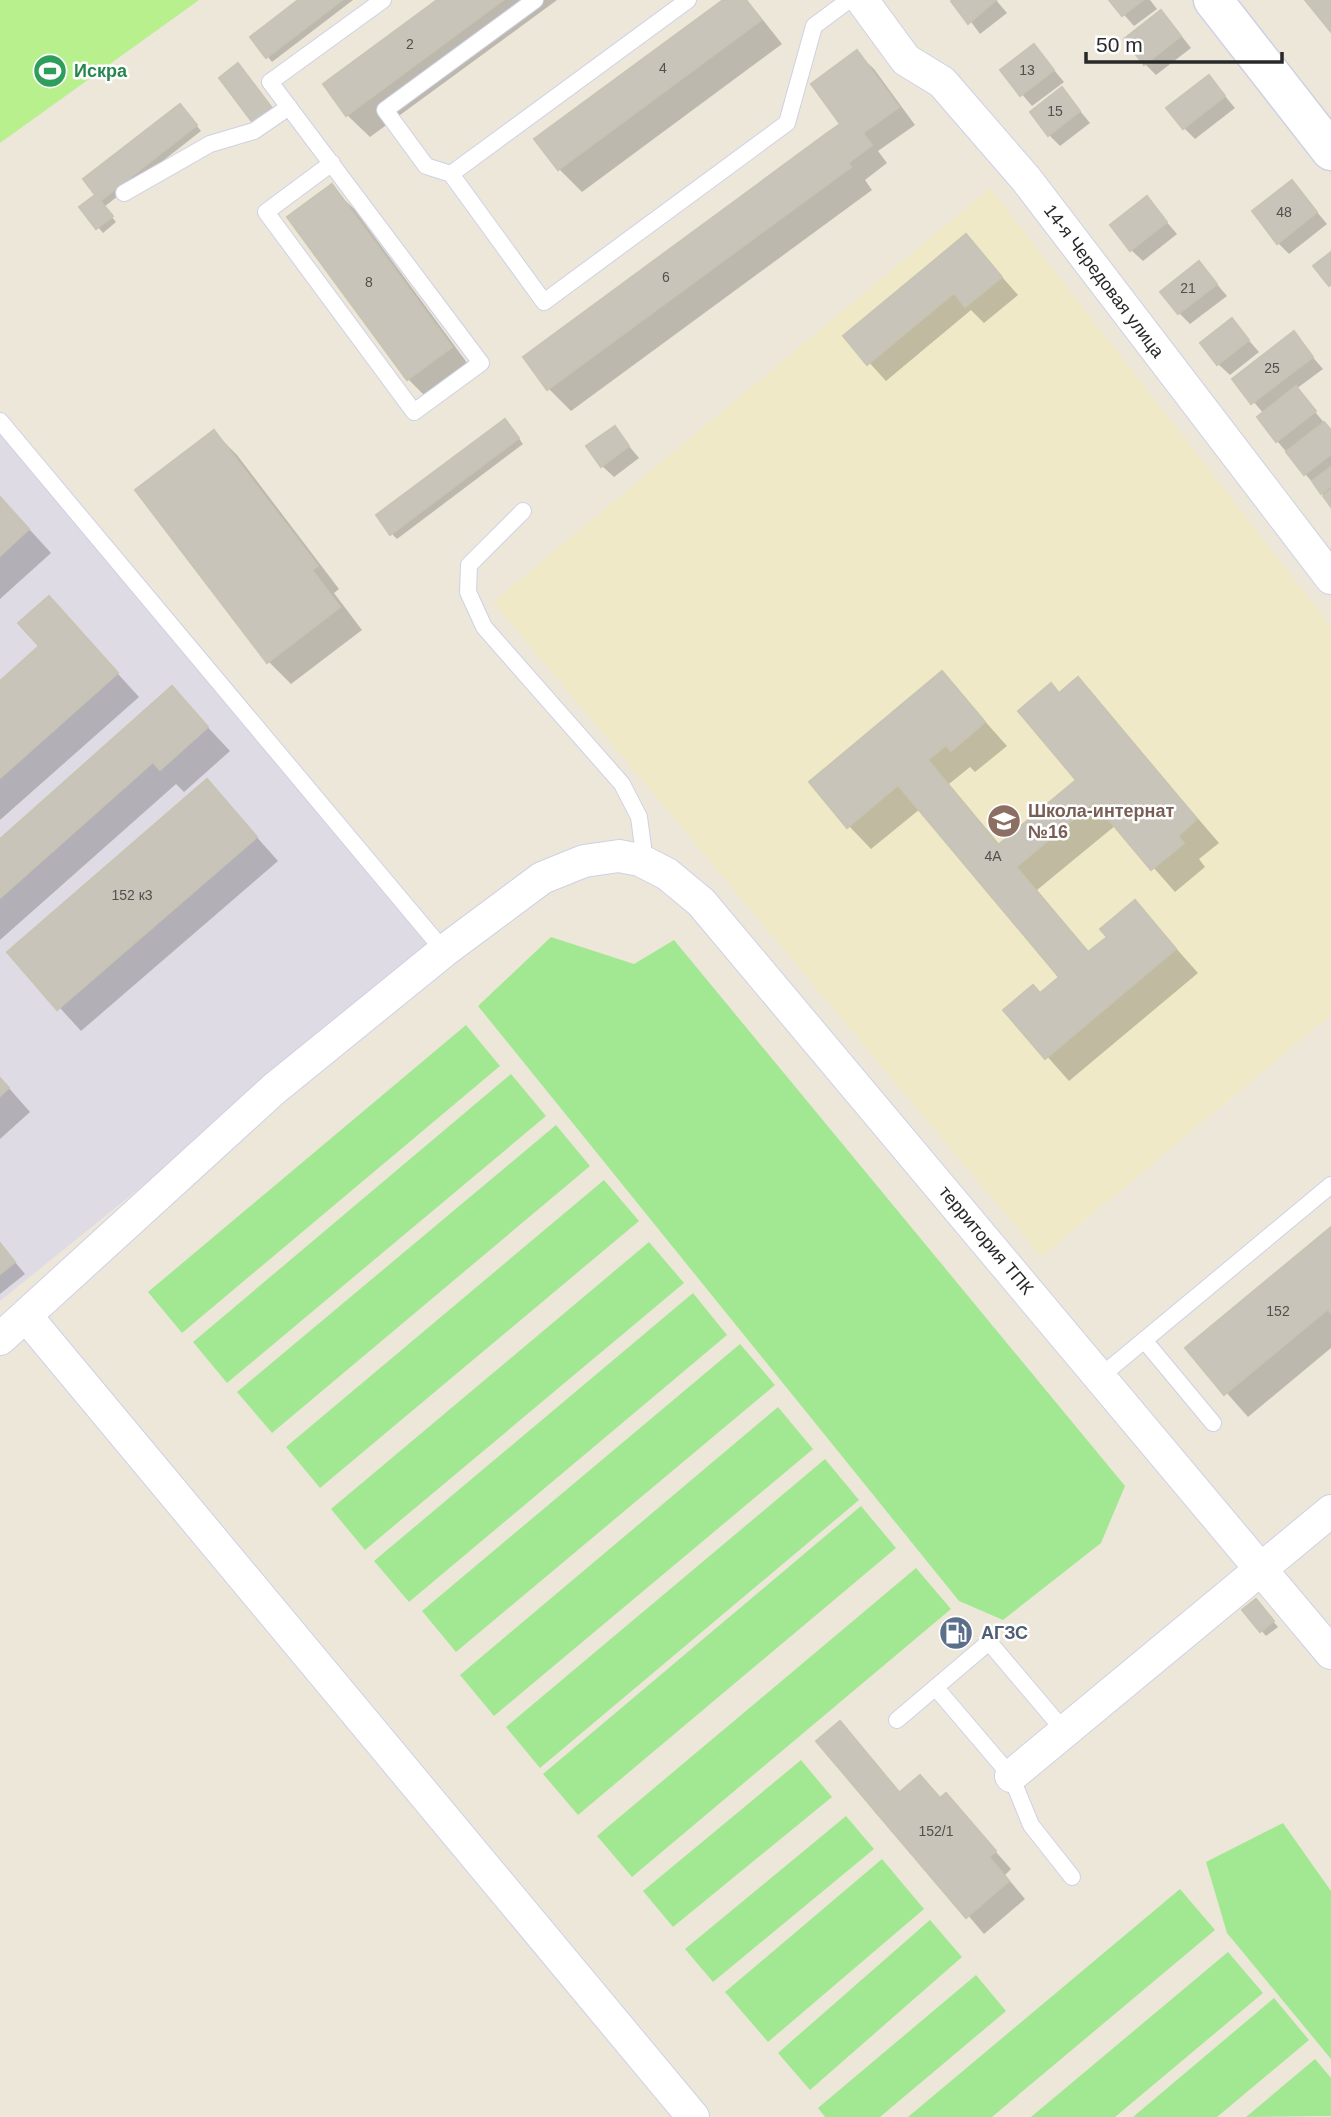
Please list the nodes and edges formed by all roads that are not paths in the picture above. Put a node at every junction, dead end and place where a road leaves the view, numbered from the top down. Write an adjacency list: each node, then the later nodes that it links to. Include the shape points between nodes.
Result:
1 (383, 0): 7 (lane, via 270,82)
2 (535, 0): 10 (lane, via 385,110 426,166)
3 (688, 0): 10 (lane)
4 (849, 0): 10 (lane, via 814,26 787,123 544,302)
5 (862, 0): 14 (street, 14-я Чередовая улица, via 906,60 942,82 1026,178)
6 (1213, 0): 8 (main road)
7 (289, 107): 9 (lane); 11 (lane, via 254,131 210,144)
8 (1331, 151)
9 (332, 163): 9 (lane, via 481,363 414,412 266,212)
10 (451, 174)
11 (124, 193)
12 (0, 421): 16 (lane)
13 (523, 510): 15 (lane, via 470,565 467,592 484,627 622,784 639,817 643,847)
14 (1331, 578)
15 (630, 858): 16 (street, via 584,861 542,878); 21 (street, территория ТПК, via 667,874 701,902)
16 (444, 951): 18 (street, via 274,1090)
17 (1331, 1185): 20 (lane)
18 (26, 1316): 19 (street); 31 (street)
19 (0, 1339)
20 (1144, 1340): 21 (lane); 22 (lane)
21 (1101, 1376): 24 (street, территория ТПК)
22 (1213, 1423)
23 (1331, 1511): 24 (street)
24 (1262, 1569): 25 (street, территория ТПК); 28 (street)
25 (1331, 1653)
26 (936, 1688): 27 (lane); 28 (lane, via 989,1642); 29 (lane)
27 (897, 1720)
28 (1066, 1733): 29 (street)
29 (1011, 1776): 30 (lane, via 1031,1825)
30 (1072, 1877)
31 (693, 2117)

